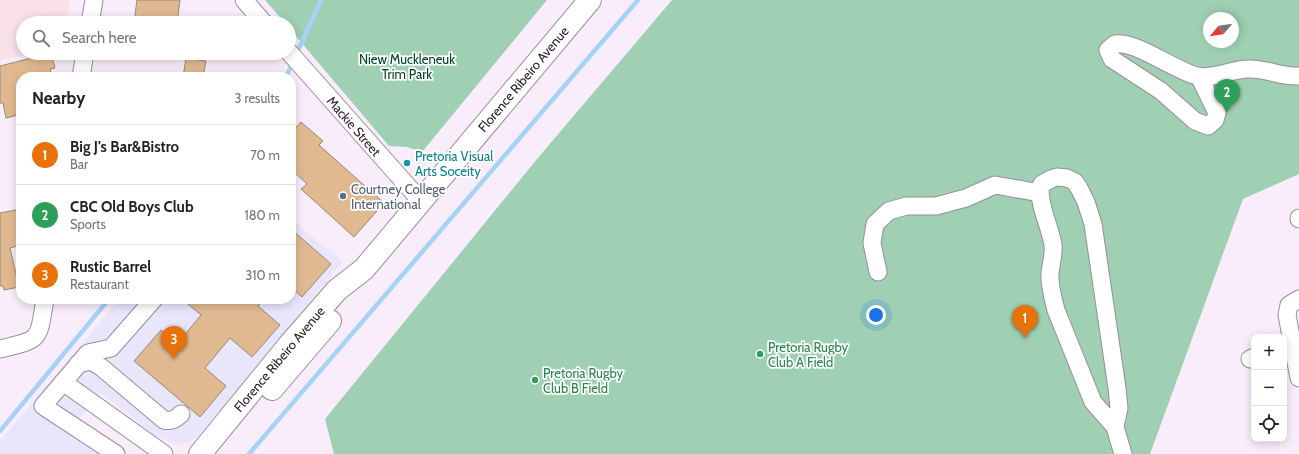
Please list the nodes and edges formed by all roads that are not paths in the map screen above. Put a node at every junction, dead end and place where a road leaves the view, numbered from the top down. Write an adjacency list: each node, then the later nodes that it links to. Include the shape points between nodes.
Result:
1 (94, 0): 4 (street)
2 (244, 0): 5 (street)
3 (590, 0): 12 (main road, Florence Ribeiro Avenue)
4 (91, 16)
5 (258, 16)
6 (84, 60): 8 (street)
7 (296, 60): 12 (street, Mackie Street)
8 (82, 72)
9 (1199, 76): 9 (street, via 1217,113 1215,120 1208,126 1195,121 1161,91 1112,59 1108,50 1115,44 1127,44 1186,73); 10 (street, via 1247,69)
10 (1299, 76)
11 (1040, 193): 14 (street, via 995,185 966,198 936,206 906,206 889,212 875,224 872,243); 24 (street, via 1053,248 1050,275 1056,310 1093,402); 24 (street, via 1040,188 1047,181 1063,177 1075,182 1086,202 1093,224 1117,388 1119,408)
12 (420, 200): 13 (main road, Florence Ribeiro Avenue)
13 (364, 269): 27 (main road, Florence Ribeiro Avenue, via 332,296); 28 (main road, Florence Ribeiro Avenue, via 347,301)
14 (878, 272)
15 (1299, 298): 18 (street, via 1289,305)
16 (44, 304): 19 (street, via 40,330 31,341)
17 (150, 304): 20 (street, via 111,348 88,353)
18 (1288, 342): 21 (street)
19 (0, 349)
20 (78, 364): 22 (street); 23 (street, via 91,362 100,367 164,420 175,419)
21 (1299, 378)
22 (63, 382): 25 (street, via 43,406); 26 (street)
23 (181, 414)
24 (1115, 427): 29 (street)
25 (116, 454)
26 (164, 454)
27 (200, 454)
28 (217, 454)
29 (1123, 454)

